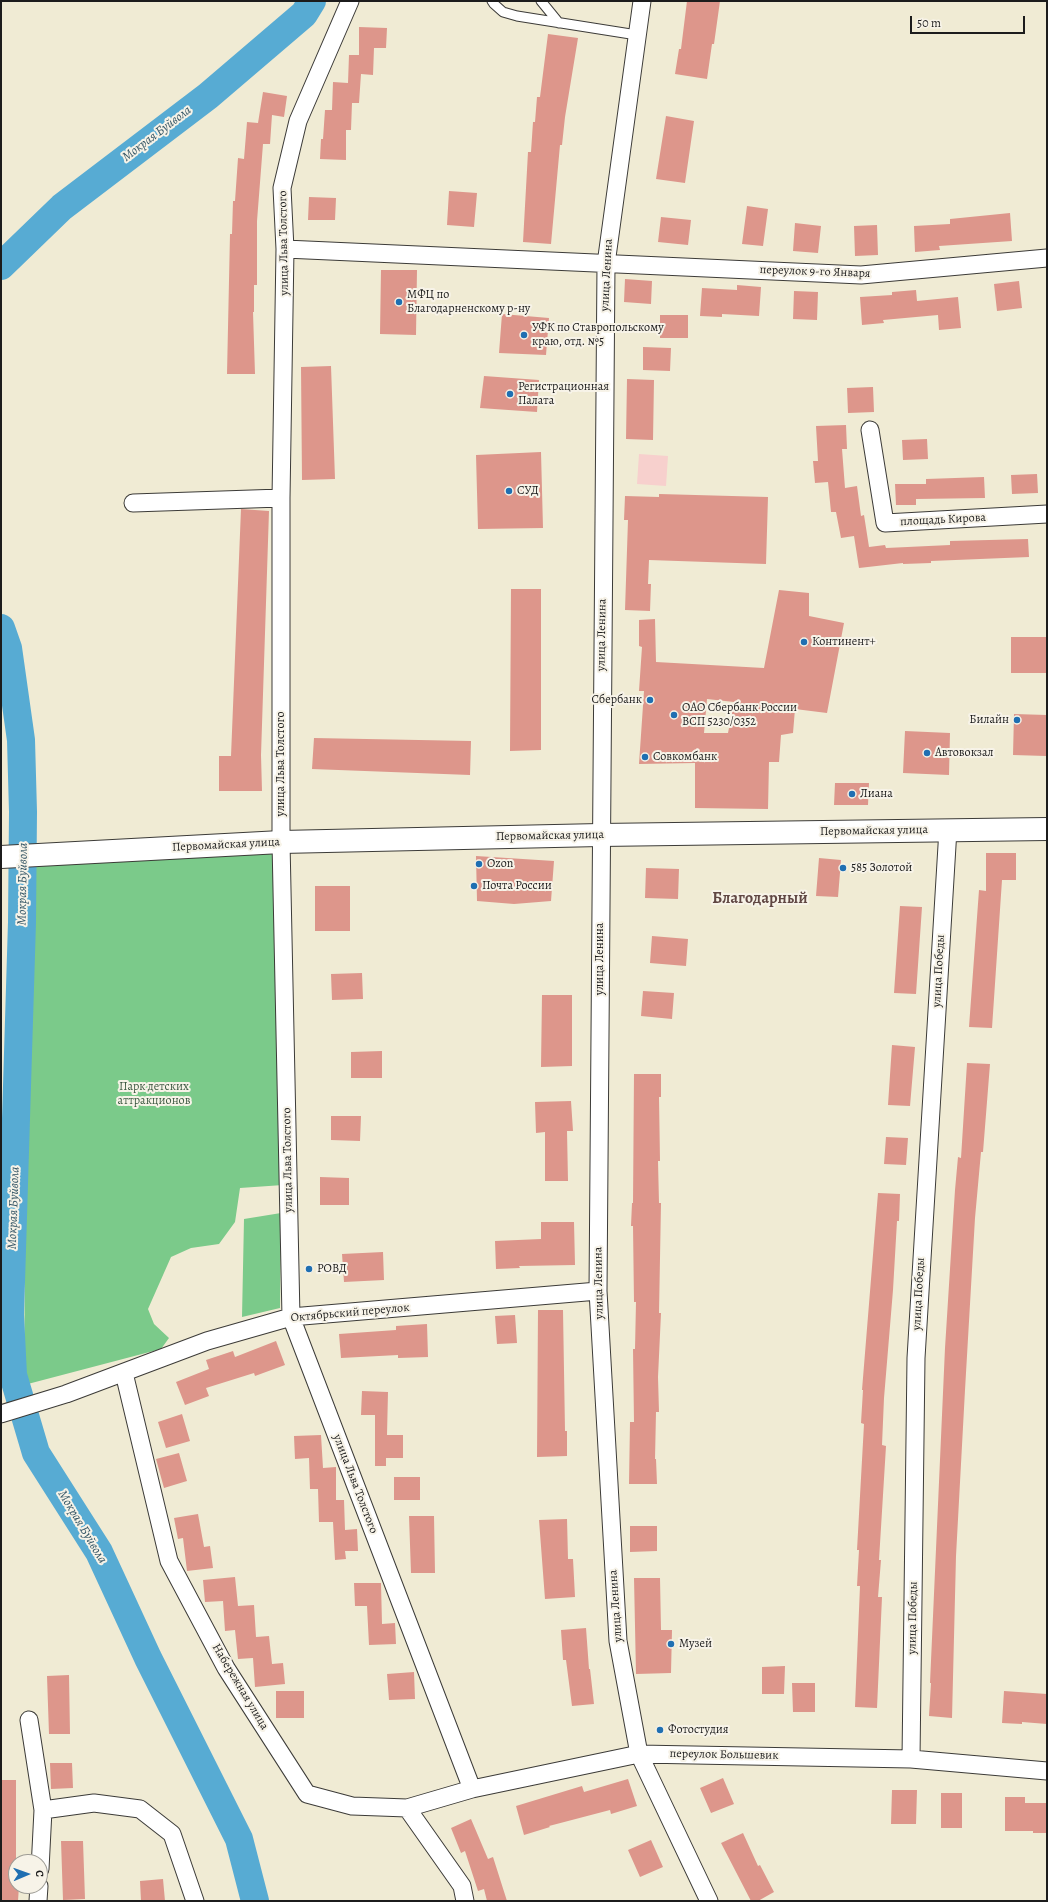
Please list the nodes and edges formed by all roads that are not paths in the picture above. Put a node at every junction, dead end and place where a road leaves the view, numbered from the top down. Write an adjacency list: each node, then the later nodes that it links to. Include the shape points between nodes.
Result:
1 (350, 1): 7 (street, улица Льва Толстого, via 298,121 282,188)
2 (492, 1): 5 (lane, via 503,12)
3 (541, 1): 5 (lane)
4 (642, 1): 6 (street, улица Ленина)
5 (559, 23): 6 (lane)
6 (636, 35): 9 (street, улица Ленина)
7 (285, 249): 9 (street, переулок 9-го Января); 11 (street, улица Льва Толстого)
8 (1047, 258): 9 (street, переулок 9-го Января, via 861,276)
9 (606, 264): 16 (street, улица Ленина)
10 (870, 430): 13 (street, площадь Кирова, via 885,523)
11 (281, 498): 12 (street); 17 (street, улица Льва Толстого)
12 (133, 502)
13 (1047, 514)
14 (1047, 829): 15 (main road, Первомайская улица)
15 (948, 830): 16 (main road, Первомайская улица); 25 (street, улица Победы, via 916,1358)
16 (600, 834): 17 (main road, Первомайская улица); 19 (street, улица Ленина)
17 (282, 842): 18 (main road, Первомайская улица); 20 (street, улица Льва Толстого)
18 (1, 857)
19 (598, 1291): 20 (street, Октябрьский переулок); 24 (street, улица Ленина, via 618,1641)
20 (291, 1317): 21 (street, Октябрьский переулок, via 207,1341); 27 (street, улица Льва Толстого)
21 (124, 1373): 22 (street, Октябрьский переулок); 28 (street, Набережная улица, via 169,1561 226,1668 307,1794 352,1806)
22 (1, 1414)
23 (29, 1720): 29 (street)
24 (639, 1754): 25 (street, переулок Большевик); 27 (street, переулок Большевик); 33 (street, улица Ленина)
25 (911, 1759): 26 (street, переулок Большевик)
26 (1047, 1771)
27 (472, 1789): 28 (street, переулок Большевик)
28 (407, 1808): 32 (street, via 462,1886)
29 (43, 1810): 30 (street); 31 (street, via 94,1803 140,1810 172,1834)
30 (41, 1854)
31 (195, 1901)
32 (465, 1901)
33 (709, 1901)

